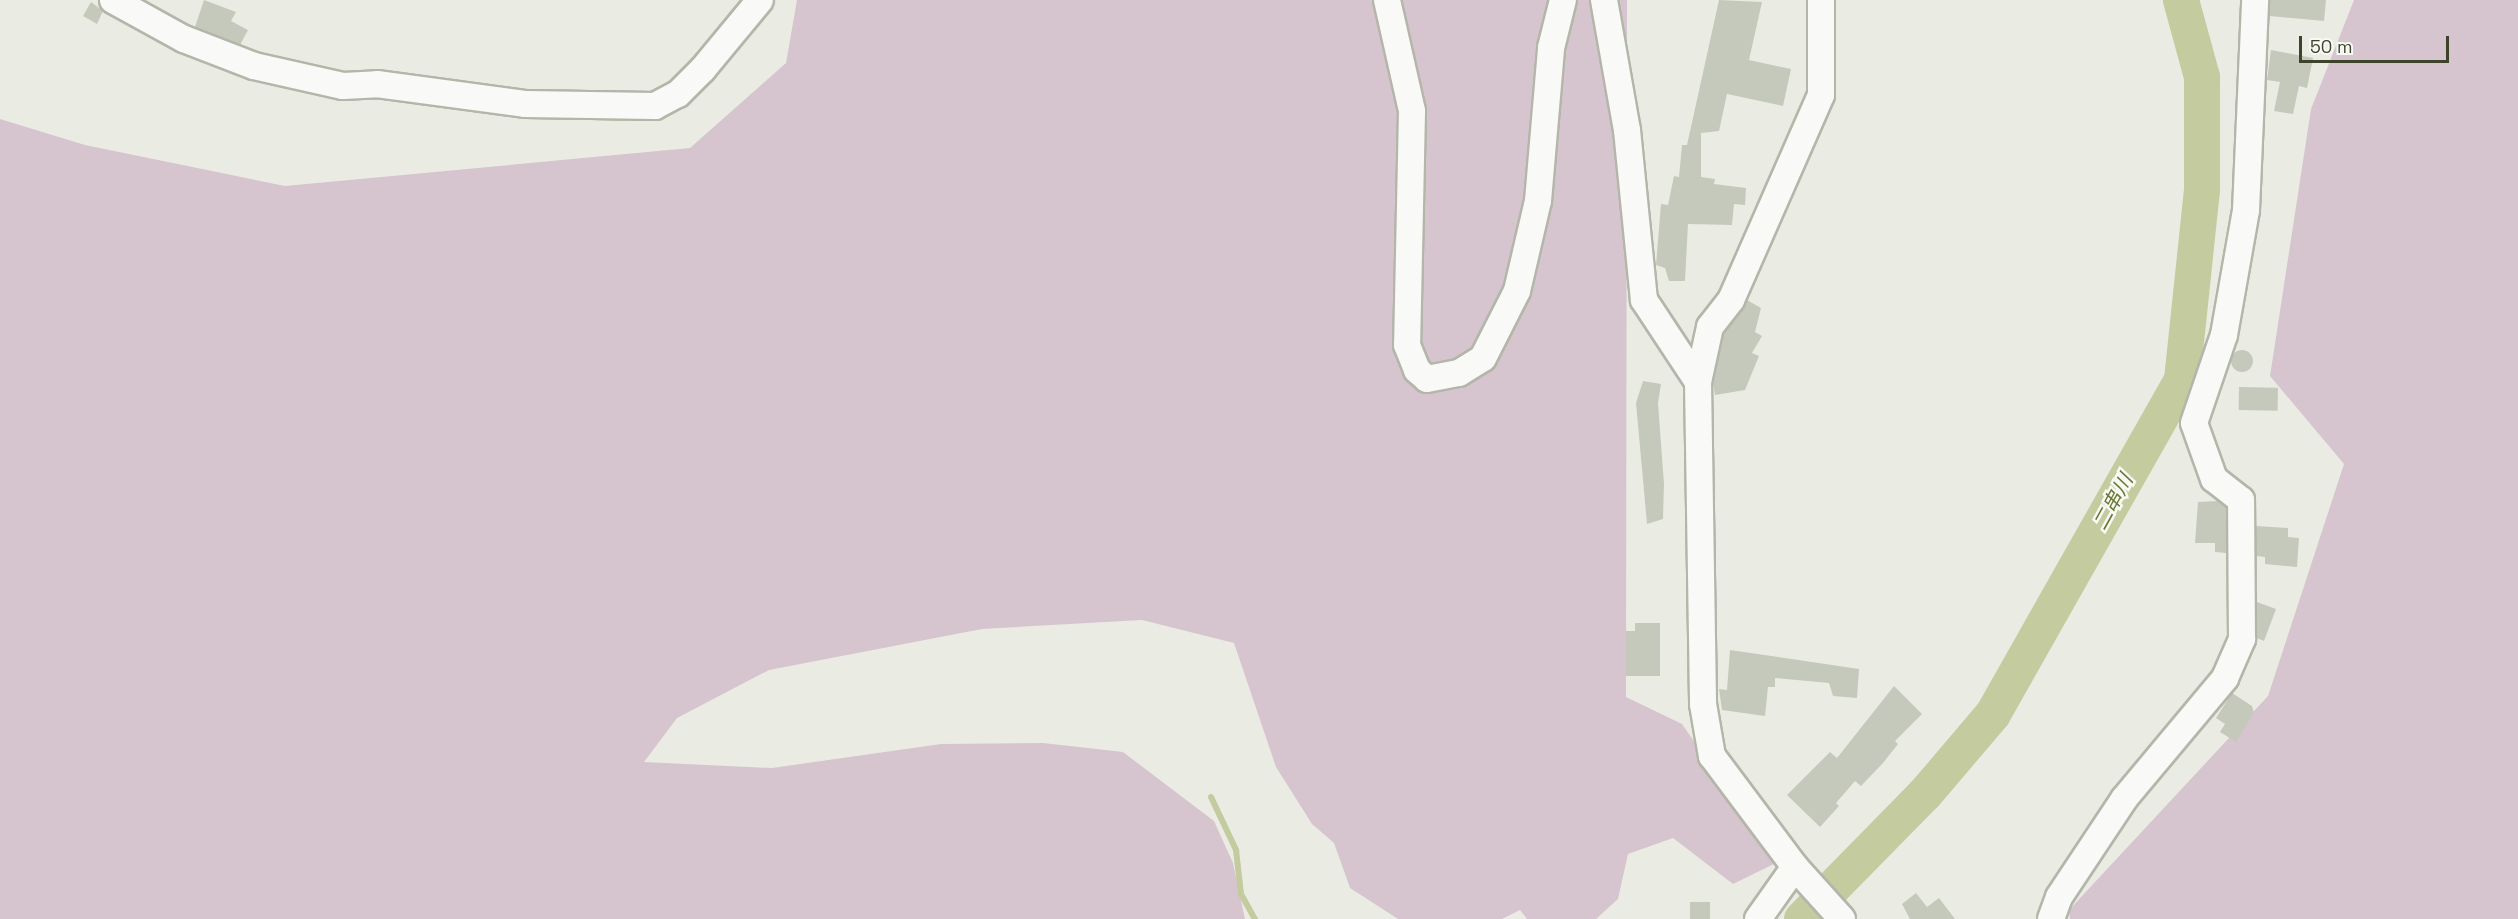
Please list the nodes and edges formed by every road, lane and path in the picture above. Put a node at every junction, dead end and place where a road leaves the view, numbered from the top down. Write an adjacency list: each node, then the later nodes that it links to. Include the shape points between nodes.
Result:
1 (113, 0): 2 (street, via 184,39 244,62 343,86 377,84 525,104 656,106 678,94 695,77)
2 (760, 0)
3 (1387, 0): 4 (street, via 1412,111 1407,345 1417,370 1427,379 1442,379 1483,358 1516,291 1538,201 1551,48)
4 (1563, 0)
5 (1604, 0): 8 (street, via 1627,130 1644,300)
6 (1821, 0): 8 (street, via 1821,95 1731,300 1710,327)
7 (2255, 0): 12 (street, via 2246,210 2224,335 2194,423 2214,478 2241,500 2242,639 2225,678 2124,799 2059,897)
8 (1698, 382): 9 (street, via 1703,704 1712,756)
9 (1795, 867): 10 (street); 11 (street)
10 (1758, 919)
11 (1842, 919)
12 (2051, 919)

